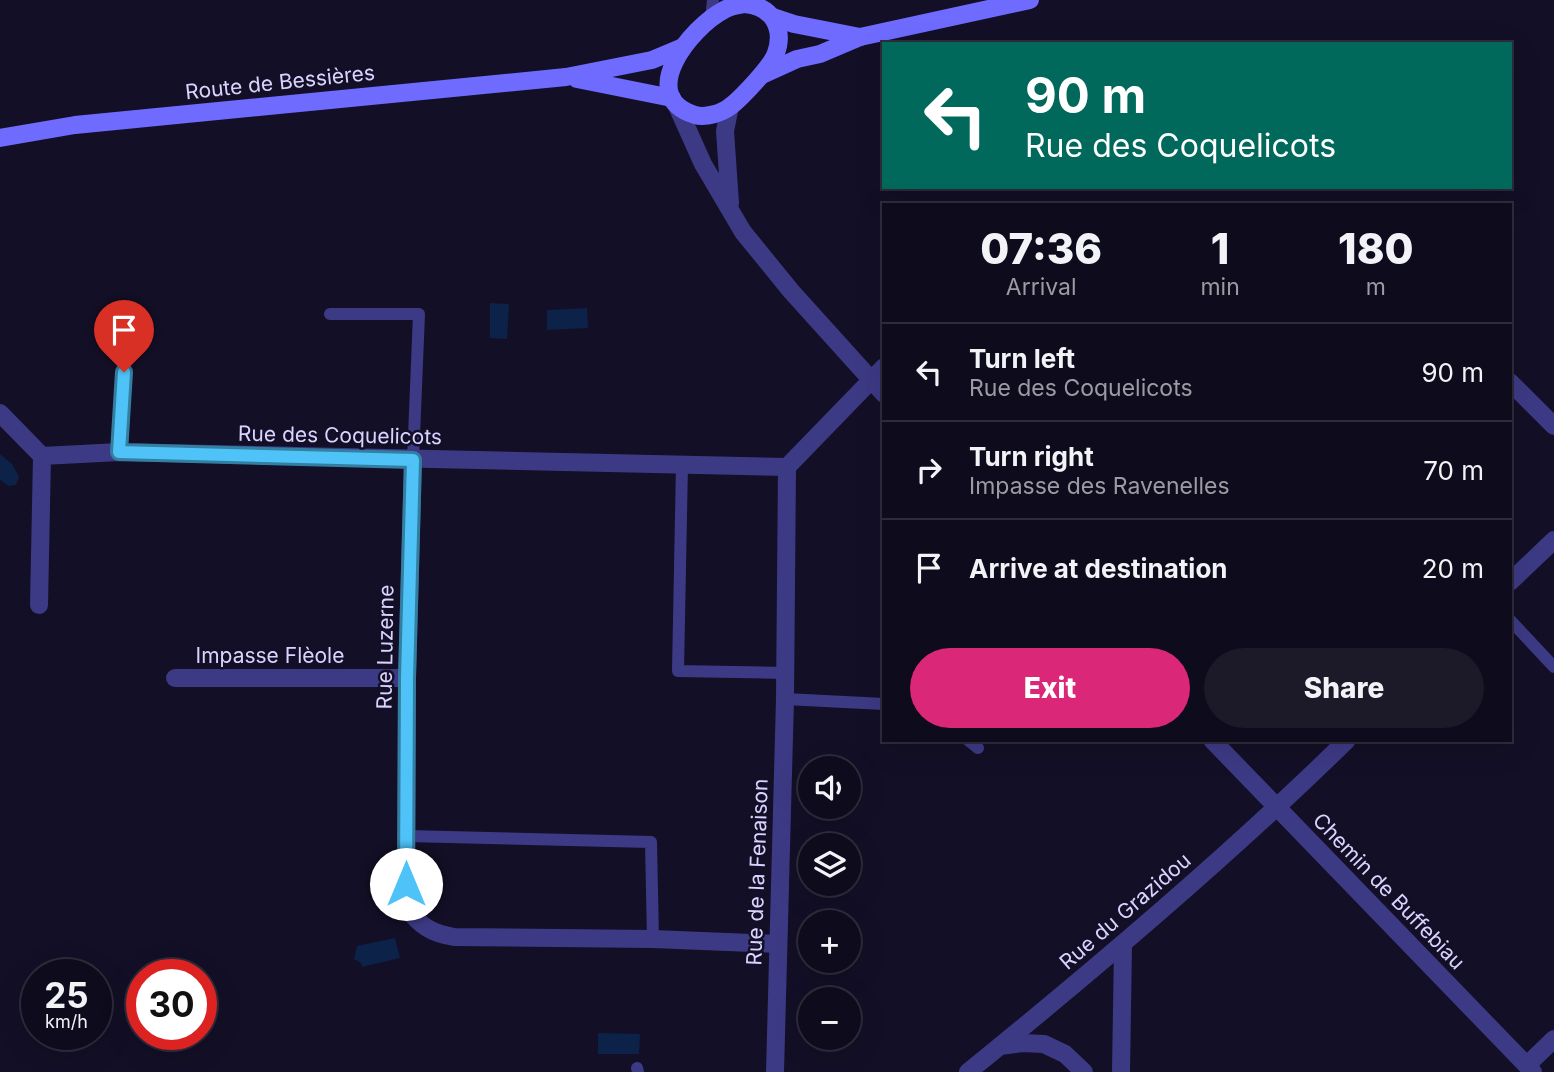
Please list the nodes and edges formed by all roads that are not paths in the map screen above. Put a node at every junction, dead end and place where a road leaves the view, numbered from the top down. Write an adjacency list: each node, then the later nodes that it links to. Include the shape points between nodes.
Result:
1 (713, 0): 5 (lane)
2 (1030, 0): 6 (main road, Route de Bessières)
3 (756, 2): 4 (main road, Route de Bessières); 5 (main road, Route de Bessières, via 734,6)
4 (773, 17): 6 (main road, Route de Bessières); 8 (main road, Route de Bessières, via 778,30 776,56)
5 (711, 19): 7 (main road, Route de Bessières)
6 (860, 37): 8 (main road, Route de Bessières)
7 (683, 47): 9 (main road, Route de Bessières, via 652,60); 10 (main road, Route de Bessières, via 669,74)
8 (760, 75): 11 (main road, Route de Bessières)
9 (566, 77): 10 (main road, Route de Bessières, via 653,93); 12 (main road, Route de Bessières, via 75,125)
10 (675, 102): 11 (main road, Route de Bessières, via 702,116); 13 (street)
11 (730, 107): 13 (street, via 725,131)
12 (0, 138)
13 (730, 210): 16 (street, via 791,291)
14 (331, 314): 22 (lane, via 419,314)
15 (127, 319): 20 (lane)
16 (880, 381): 24 (street)
17 (1512, 384): 19 (street)
18 (0, 413): 21 (street)
19 (1554, 426)
20 (119, 452): 21 (street, Rue des Coquelicots); 22 (street, Rue des Coquelicots)
21 (42, 456): 27 (street)
22 (413, 460): 23 (street, Rue des Coquelicots); 32 (street, Rue Luzerne)
23 (682, 464): 24 (street, Rue des Coquelicots); 30 (lane, via 678,671)
24 (787, 467): 30 (street, Rue de la Fenaison)
25 (1554, 540): 26 (street)
26 (1512, 580)
27 (38, 605)
28 (1512, 622): 29 (lane)
29 (1554, 667)
30 (786, 673): 33 (street, Rue de la Fenaison)
31 (175, 678): 32 (street, Impasse Flèole)
32 (407, 678): 38 (street, Rue Luzerne)
33 (785, 699): 34 (lane); 40 (street, Rue de la Fenaison)
34 (882, 704)
35 (1214, 742): 37 (street, Chemin de Buffebiau)
36 (1346, 742): 37 (street, Rue du Grazidou)
37 (1277, 809): 41 (street, Rue du Grazidou); 44 (street, Chemin de Buffebiau)
38 (406, 836): 39 (street, Rue Luzerne, via 406,907 433,933); 39 (lane, via 651,842)
39 (653, 939): 40 (street, Rue Luzerne)
40 (778, 944): 45 (street, Rue de la Fenaison)
41 (1123, 945): 43 (street, Rue du Grazidou); 48 (street)
42 (1554, 1039): 44 (street)
43 (1000, 1046): 46 (street, Rue du Grazidou); 47 (street, via 1044,1044 1065,1054)
44 (1530, 1069)
45 (775, 1072)
46 (968, 1072)
47 (1084, 1072)
48 (1122, 1072)

